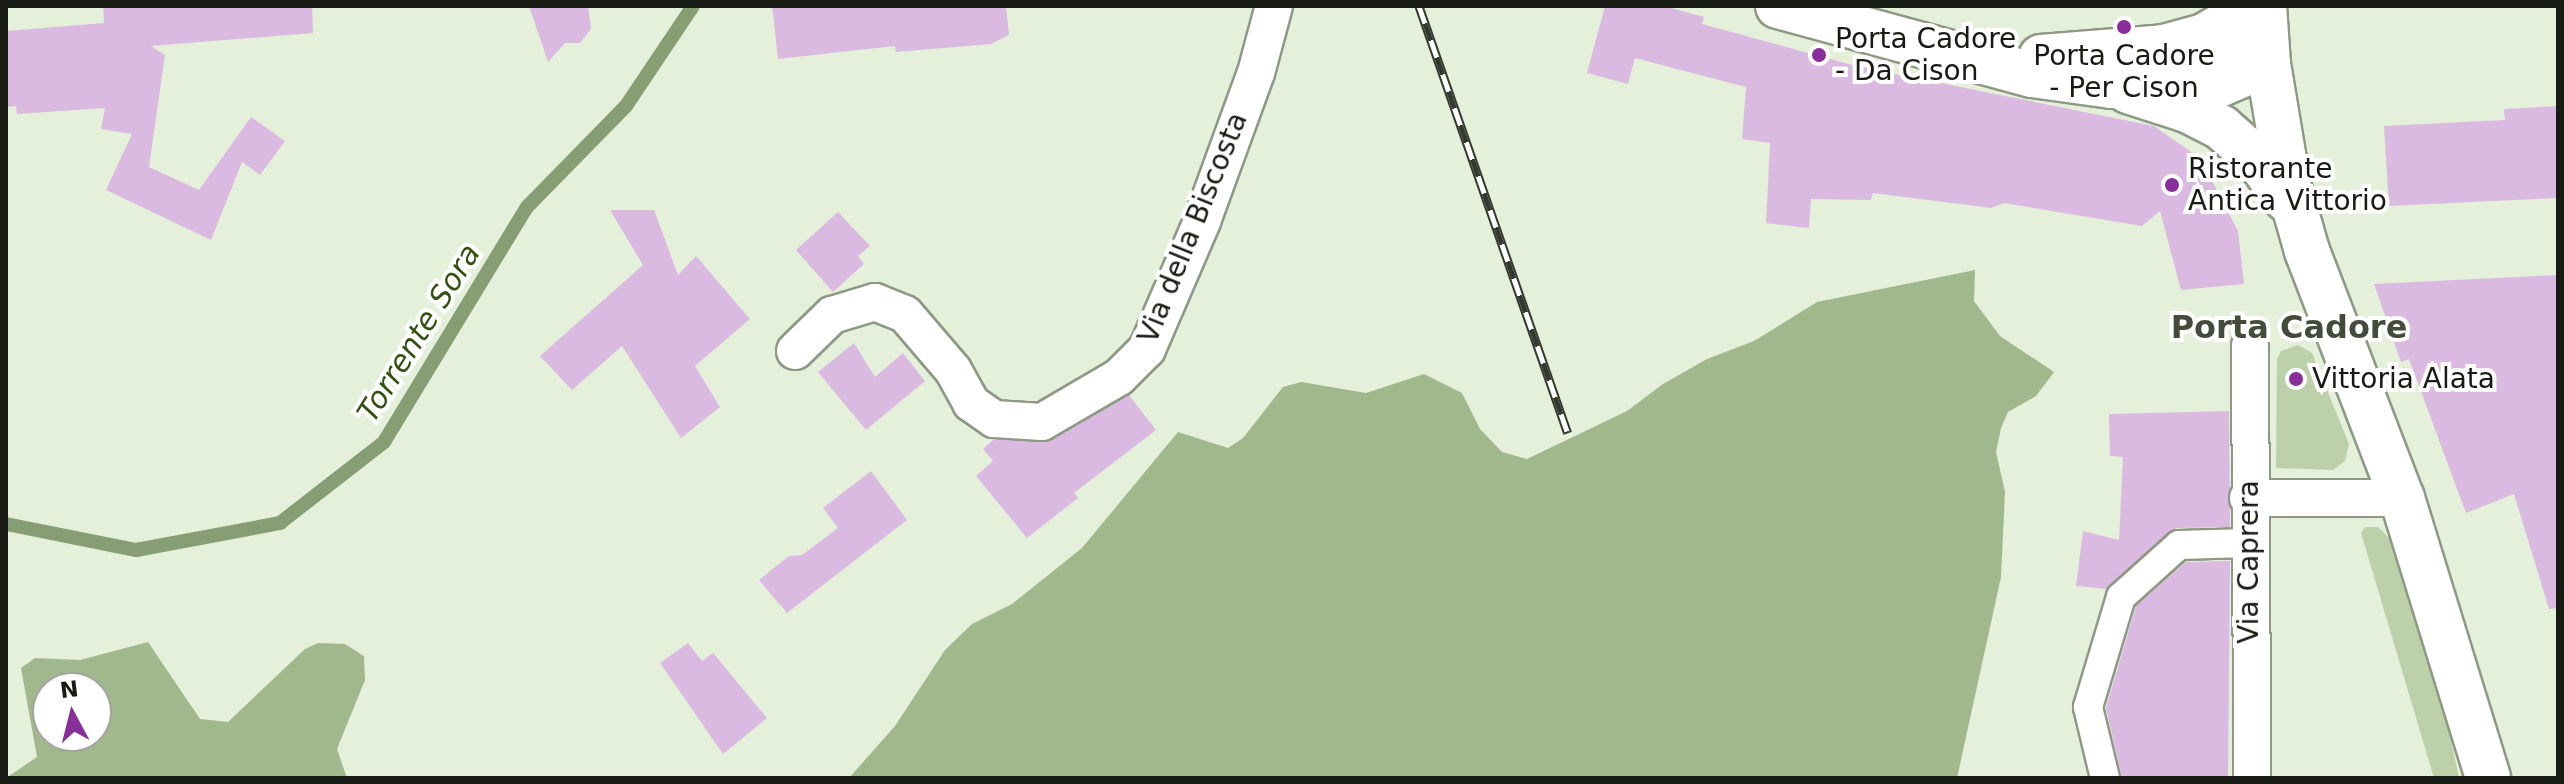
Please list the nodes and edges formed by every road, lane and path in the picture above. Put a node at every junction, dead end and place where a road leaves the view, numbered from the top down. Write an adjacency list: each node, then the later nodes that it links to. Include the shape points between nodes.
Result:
1 (1274, 6): 11 (street, Via della Biscosta, via 1256,73 1202,221 1147,349 1119,377 1042,422 994,419 971,403 953,370 905,314 875,302 832,315)
2 (1778, 6): 6 (street)
3 (2242, 6): 5 (street, via 2204,36)
4 (2264, 6): 7 (street)
5 (2164, 47): 6 (street, via 2058,58); 7 (street, via 2222,51)
6 (1943, 49): 8 (street, via 2032,75)
7 (2268, 64): 8 (street, via 2221,84); 9 (street, via 2275,124)
8 (2111, 86): 9 (street, via 2187,110 2222,128 2258,160)
9 (2297, 215): 13 (street)
10 (2250, 346): 12 (street, Via Caprera)
11 (795, 351)
12 (2248, 498): 13 (street); 14 (street, Via Caprera)
13 (2402, 498): 17 (street)
14 (2248, 543): 15 (street, via 2179,545 2121,597 2088,707); 16 (street, Via Caprera)
15 (2105, 778)
16 (2252, 778)
17 (2488, 778)

